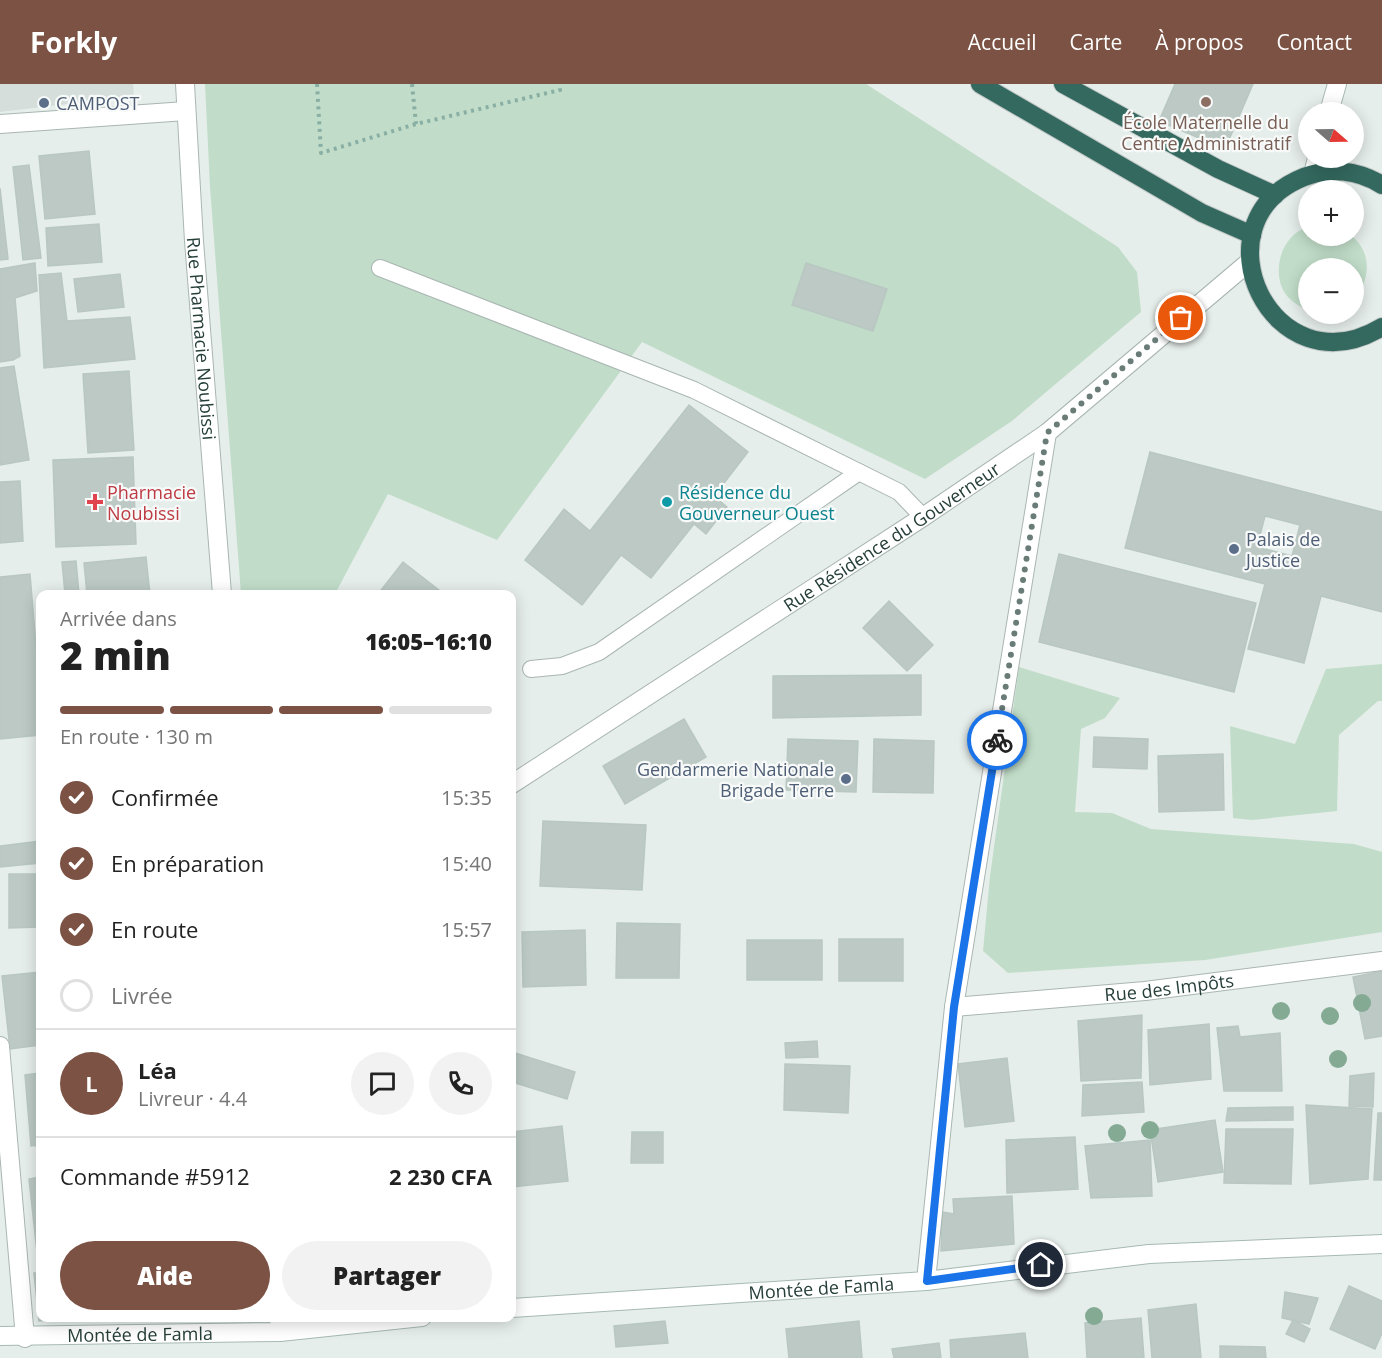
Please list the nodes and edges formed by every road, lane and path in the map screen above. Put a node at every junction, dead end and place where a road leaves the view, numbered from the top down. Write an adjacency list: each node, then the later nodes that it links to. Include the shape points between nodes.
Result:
1 (185, 84): 9 (street, Rue Pharmacie Noubissi)
2 (317, 84): 11 (path, via 321,153)
3 (412, 84): 11 (path)
4 (560, 84): 11 (path, via 560,90)
5 (980, 84): 16 (highway, via 1202,213)
6 (1063, 84): 15 (highway, via 1218,169)
7 (1337, 84): 8 (street)
8 (1332, 102)
9 (186, 111): 10 (street); 23 (street, Rue Pharmacie Noubissi)
10 (0, 124)
11 (416, 124)
12 (1312, 168): 15 (highway)
13 (1322, 168): 14 (highway, via 1353,173)
14 (1382, 185)
15 (1275, 195): 16 (highway, via 1257,220)
16 (1252, 235): 17 (highway)
17 (1249, 262): 19 (highway, via 1255,288 1268,312 1289,330 1314,340 1341,343); 20 (street, Rue Résidence du Gouverneur)
18 (380, 268): 21 (lane, via 694,390)
19 (1382, 327)
20 (1047, 433): 22 (street, Rue Résidence du Gouverneur); 27 (street)
21 (859, 472): 22 (lane, via 899,492); 24 (lane, via 598,652 562,666)
22 (923, 517): 25 (street, Rue Résidence du Gouverneur)
23 (222, 590)
24 (531, 669)
25 (516, 781)
26 (1382, 961): 27 (street, Rue des Impôts, via 1145,991)
27 (954, 1007): 30 (street)
28 (0, 1046): 35 (street)
29 (1382, 1244): 30 (street, Montée de Famla, via 1149,1254)
30 (927, 1281): 31 (street, Montée de Famla)
31 (516, 1308)
32 (320, 1322): 33 (street, Montée de Famla)
33 (279, 1324): 35 (street, Montée de Famla)
34 (0, 1336): 35 (street, Montée de Famla)
35 (25, 1338)

